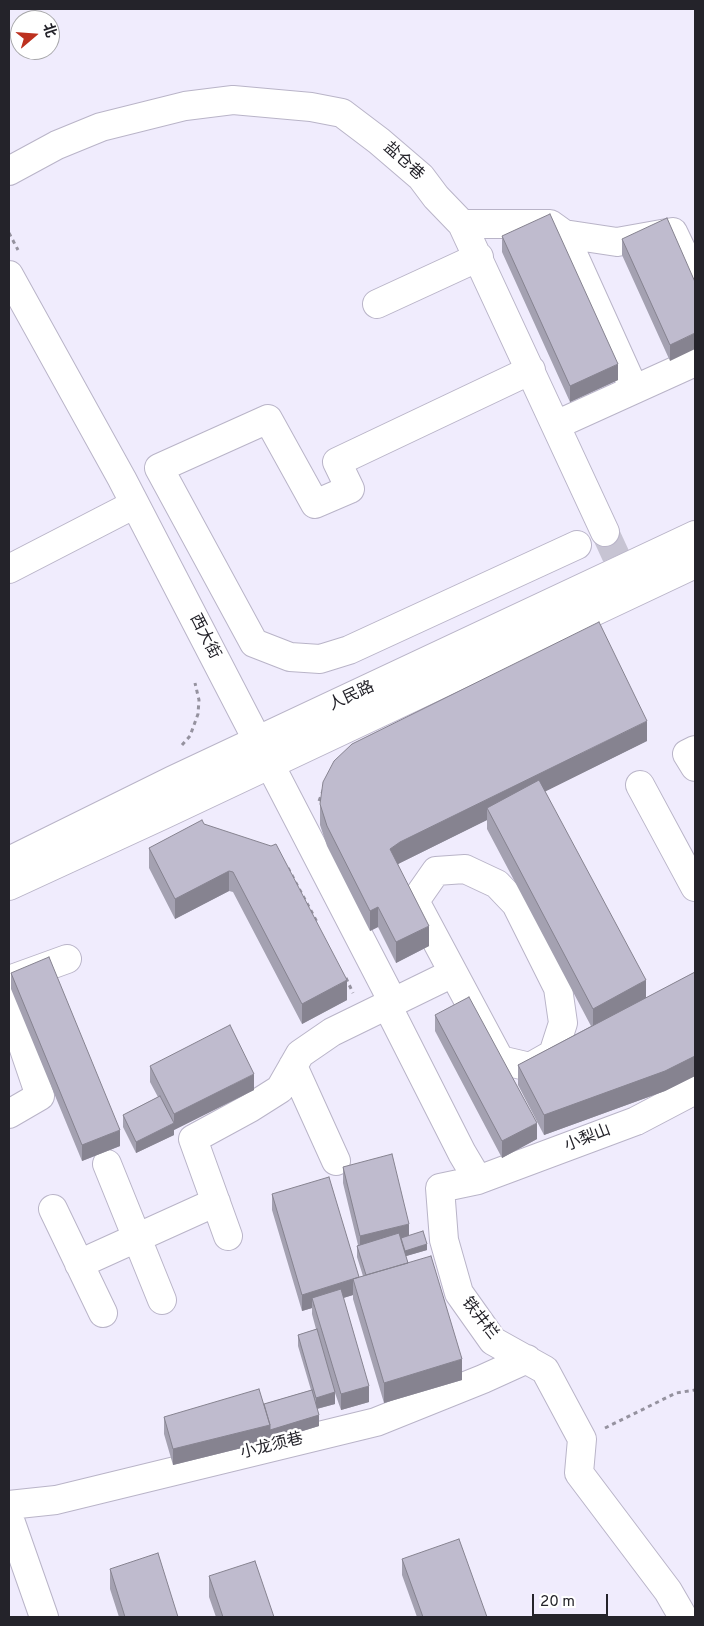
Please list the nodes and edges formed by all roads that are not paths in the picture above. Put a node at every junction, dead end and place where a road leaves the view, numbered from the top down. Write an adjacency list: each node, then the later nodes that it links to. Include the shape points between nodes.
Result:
1 (9, 171): 2 (street, 盐仓巷, via 57,145 101,127 185,106 234,100 311,107 342,113 379,141 421,178)
2 (462, 224): 3 (street, via 550,224); 4 (street, 盐仓巷)
3 (564, 234): 6 (street, via 617,242 673,232); 11 (street)
4 (478, 257): 8 (street); 10 (street, 盐仓巷)
5 (9, 275): 13 (street, 西大街)
6 (695, 278)
7 (9, 304): 13 (street, 西大街)
8 (377, 304)
9 (695, 362): 11 (street)
10 (531, 370): 12 (street, 盐仓巷); 17 (street, via 337,462 350,489 315,504 268,419 159,468)
11 (634, 389): 12 (street)
12 (556, 425): 16 (street, 盐仓巷)
13 (128, 508): 19 (street); 20 (street, 西大街)
14 (695, 534): 16 (street, 人民路)
15 (577, 545): 17 (street, via 349,650 320,659 290,657 254,643)
16 (615, 552): 21 (street, 盐仓巷); 22 (street, 人民路)
17 (210, 562): 20 (street)
18 (695, 564): 21 (street, 人民路)
19 (9, 569)
20 (168, 583): 22 (street, 西大街)
21 (633, 593): 25 (street, 人民路)
22 (251, 744): 25 (street, 西大街); 27 (street, 人民路)
23 (695, 750): 24 (street, via 687,754)
24 (695, 767)
25 (263, 768): 28 (street, 人民路); 34 (street, 西大街)
26 (640, 785): 29 (street)
27 (9, 861)
28 (9, 886)
29 (695, 887)
30 (66, 959): 32 (street)
31 (453, 973): 34 (street); 36 (street, via 500,1060 530,1067); 36 (street, via 415,901 436,871 465,868 497,884 516,904 558,988 563,1023)
32 (9, 980)
33 (9, 1005): 39 (street, via 40,1096)
34 (381, 1008): 37 (street, via 332,1032 300,1054); 42 (street)
35 (580, 1040): 36 (street)
36 (553, 1054)
37 (293, 1066): 40 (street); 43 (street, via 280,1089 193,1139)
38 (695, 1090): 42 (street, 小梨山, via 636,1121)
39 (9, 1114)
40 (336, 1161)
41 (107, 1164): 46 (street)
42 (478, 1180): 50 (street, 铁井栏, via 440,1188 444,1240 459,1293 493,1341)
43 (216, 1202): 45 (street); 46 (street)
44 (53, 1209): 47 (street)
45 (228, 1236)
46 (137, 1238): 47 (street); 48 (street)
47 (80, 1264): 49 (street)
48 (162, 1300)
49 (103, 1313)
50 (527, 1359): 51 (street, 小龙须巷, via 376,1422 56,1500); 56 (street, 铁井栏, via 545,1370 582,1439 579,1473 668,1591)
51 (9, 1506)
52 (9, 1517): 55 (street)
53 (9, 1551): 54 (street)
54 (32, 1617)
55 (44, 1617)
56 (683, 1617)

